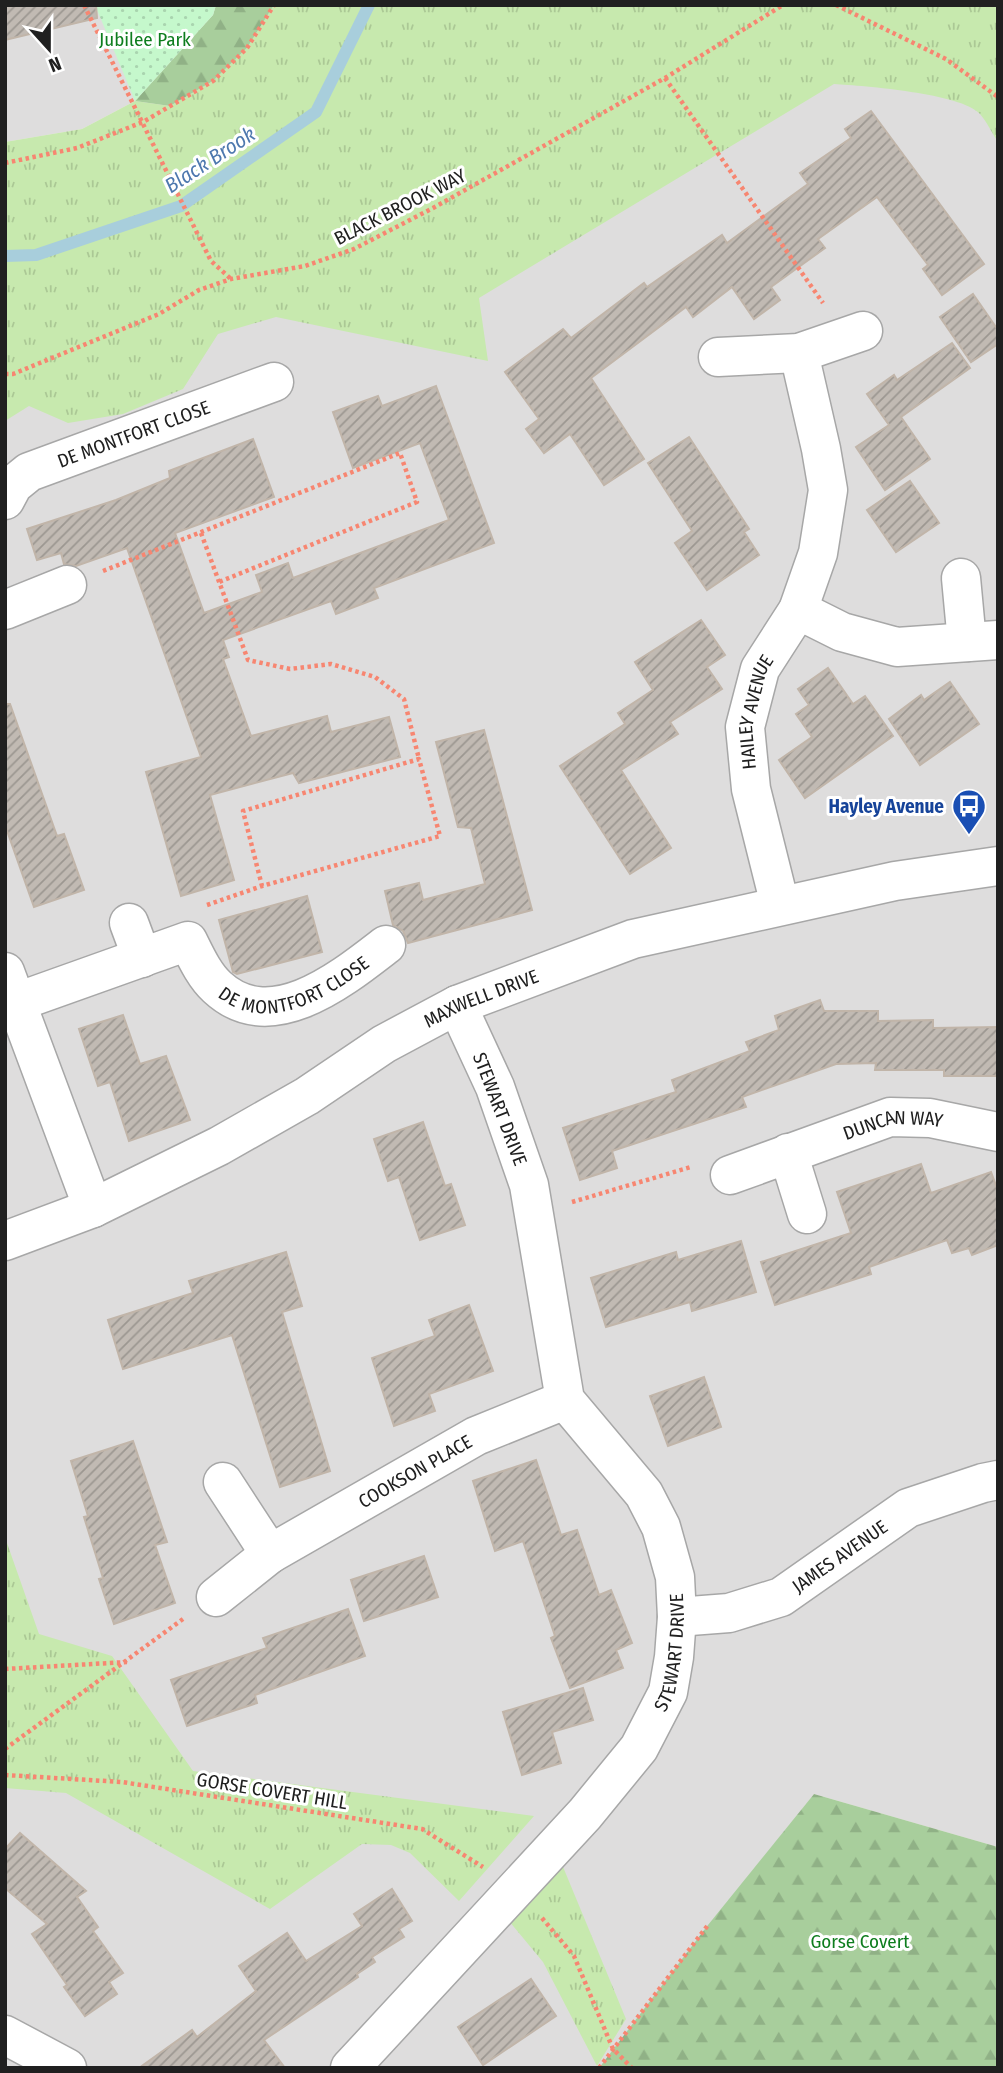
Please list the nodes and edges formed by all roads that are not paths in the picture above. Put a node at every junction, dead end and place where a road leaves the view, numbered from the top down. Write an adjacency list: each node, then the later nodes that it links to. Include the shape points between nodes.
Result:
1 (855, 334): 2 (street)
2 (799, 354): 3 (street); 9 (street, HAILEY AVENUE, via 828,490 818,553)
3 (718, 357)
4 (274, 382): 5 (street, DE MONTFORT CLOSE, via 29,472 13,485)
5 (5, 500)
6 (961, 578): 10 (street)
7 (67, 585): 8 (street)
8 (8, 598)
9 (798, 610): 10 (street, via 842,632 897,647); 12 (street, HAILEY AVENUE, via 760,669 745,727 751,789)
10 (982, 641)
11 (998, 866): 12 (street, MAXWELL DRIVE)
12 (780, 905): 15 (street, MAXWELL DRIVE, via 633,939)
13 (386, 945): 14 (street, DE MONTFORT CLOSE, via 310,997 261,1006 239,1002 216,987 188,941 136,941)
14 (10, 991): 19 (street)
15 (457, 1004): 19 (street, MAXWELL DRIVE, via 241,1133); 22 (street, STEWART DRIVE, via 495,1087 529,1185)
16 (998, 1132): 17 (street, DUNCAN WAY, via 930,1118 890,1117)
17 (788, 1153): 18 (street, DUNCAN WAY); 20 (street)
18 (730, 1175)
19 (93, 1208): 21 (street, MAXWELL DRIVE)
20 (807, 1214)
21 (5, 1241)
22 (565, 1400): 25 (street, COOKSON PLACE, via 477,1436); 27 (street, STEWART DRIVE, via 644,1494 661,1527 675,1577)
23 (998, 1480): 27 (street, JAMES AVENUE, via 908,1507 781,1597 729,1613)
24 (223, 1482): 25 (street)
25 (270, 1554): 26 (street, COOKSON PLACE)
26 (216, 1597)
27 (677, 1617): 30 (street, STEWART DRIVE, via 668,1692 639,1748 585,1814)
28 (5, 2035): 29 (street)
29 (67, 2068)
30 (350, 2068)

